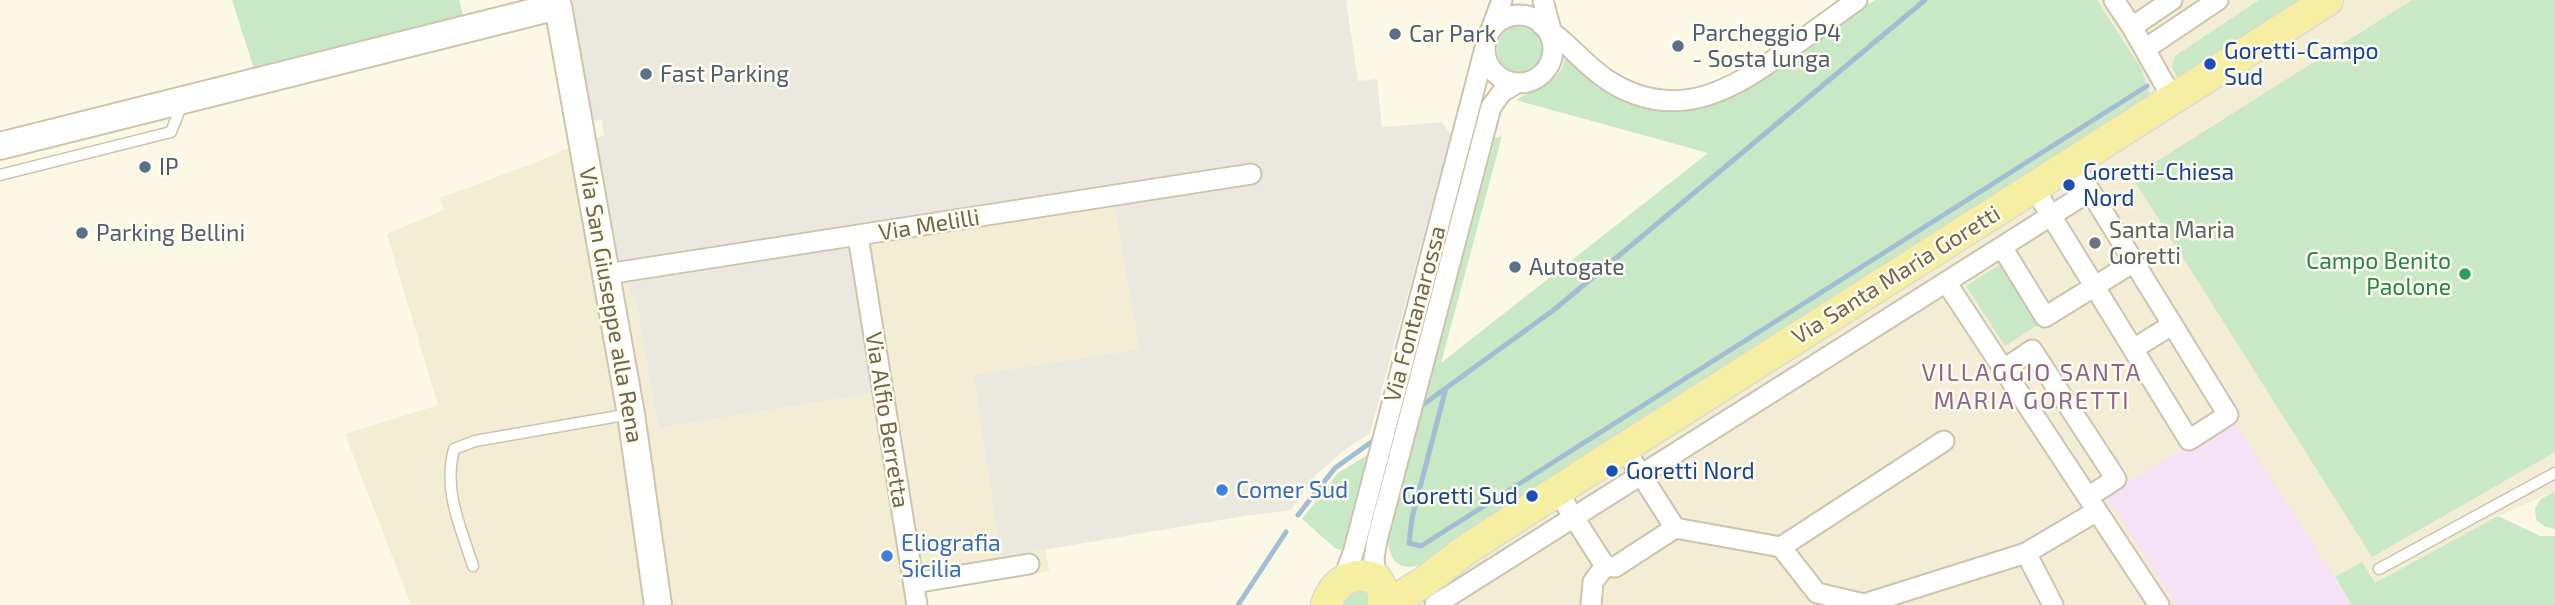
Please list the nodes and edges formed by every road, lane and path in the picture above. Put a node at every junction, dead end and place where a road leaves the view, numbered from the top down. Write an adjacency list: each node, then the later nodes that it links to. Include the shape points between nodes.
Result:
1 (1502, 0): 9 (street)
2 (1543, 0): 11 (street)
3 (1857, 0): 11 (street, via 1736,85 1693,99 1653,98 1620,87)
4 (2114, 0): 10 (street)
5 (2172, 0): 10 (street)
6 (2218, 0): 13 (street)
7 (2328, 0): 15 (main road, Via Santa Maria Goretti)
8 (559, 3): 16 (main road, Via San Giuseppe alla Rena); 27 (main road, Via San Giuseppe alla Rena)
9 (1492, 27): 11 (street, via 1519,15 1534,19); 12 (street)
10 (2132, 27): 13 (street)
11 (1549, 32): 14 (street, via 1552,58 1544,71)
12 (1485, 48): 14 (street, via 1494,72); 49 (street, Via Fontanarossa)
13 (2145, 49): 15 (street)
14 (1517, 83): 51 (street, Via Fontanarossa, via 1502,92 1491,107 1377,540 1374,558)
15 (2173, 99): 18 (main road, Via Santa Maria Goretti)
16 (183, 100): 17 (main road, Via San Giuseppe alla Rena); 20 (lane, via 171,132)
17 (0, 146)
18 (2073, 163): 21 (main road, Via Santa Maria Goretti); 22 (street)
19 (1251, 174): 24 (street, Via Melilli)
20 (0, 175)
21 (2034, 188): 23 (street); 35 (main road, Via Santa Maria Goretti)
22 (2090, 191): 23 (street); 26 (street)
23 (2051, 215): 25 (street); 29 (street)
24 (858, 236): 27 (street, Via Melilli); 50 (street, Via Alfio Berretta)
25 (2002, 247): 28 (street); 29 (street, via 2045,317)
26 (2134, 262): 29 (street); 30 (street)
27 (607, 274): 33 (main road, Via San Giuseppe alla Rena)
28 (1946, 282): 32 (street); 37 (street)
29 (2095, 286): 31 (street)
30 (2172, 324): 31 (street); 31 (street, via 2228,415 2209,428 2189,440)
31 (2133, 349)
32 (2004, 369): 39 (street); 39 (street, via 2032,350 2116,479)
33 (631, 414): 46 (lane, via 475,441 454,449 449,489); 52 (main road, Via San Giuseppe alla Rena)
34 (1944, 441): 42 (street)
35 (1624, 448): 37 (street); 38 (main road, Via Santa Maria Goretti)
36 (2555, 473): 48 (lane)
37 (1641, 475): 40 (street); 41 (street)
38 (1557, 491): 40 (street); 43 (main road, Via Santa Maria Goretti)
39 (2093, 504): 44 (street); 59 (street)
40 (1573, 518): 43 (street); 47 (street)
41 (1675, 528): 42 (street); 47 (street, via 1615,567)
42 (1781, 547): 57 (street, via 1817,593)
43 (1486, 553): 51 (main road, Via Santa Maria Goretti, via 1424,582); 55 (street)
44 (2026, 553): 57 (street); 58 (street)
45 (1029, 564): 50 (street)
46 (473, 566)
47 (1605, 566): 56 (street, via 1593,582)
48 (2378, 569)
49 (1343, 580): 51 (main road, via 1360,576); 54 (main road)
50 (914, 583): 53 (street, Via Alfio Berretta)
51 (1381, 592)
52 (658, 605)
53 (917, 605)
54 (1326, 605)
55 (1435, 605)
56 (1591, 605)
57 (1864, 605)
58 (2053, 605)
59 (2159, 605)

